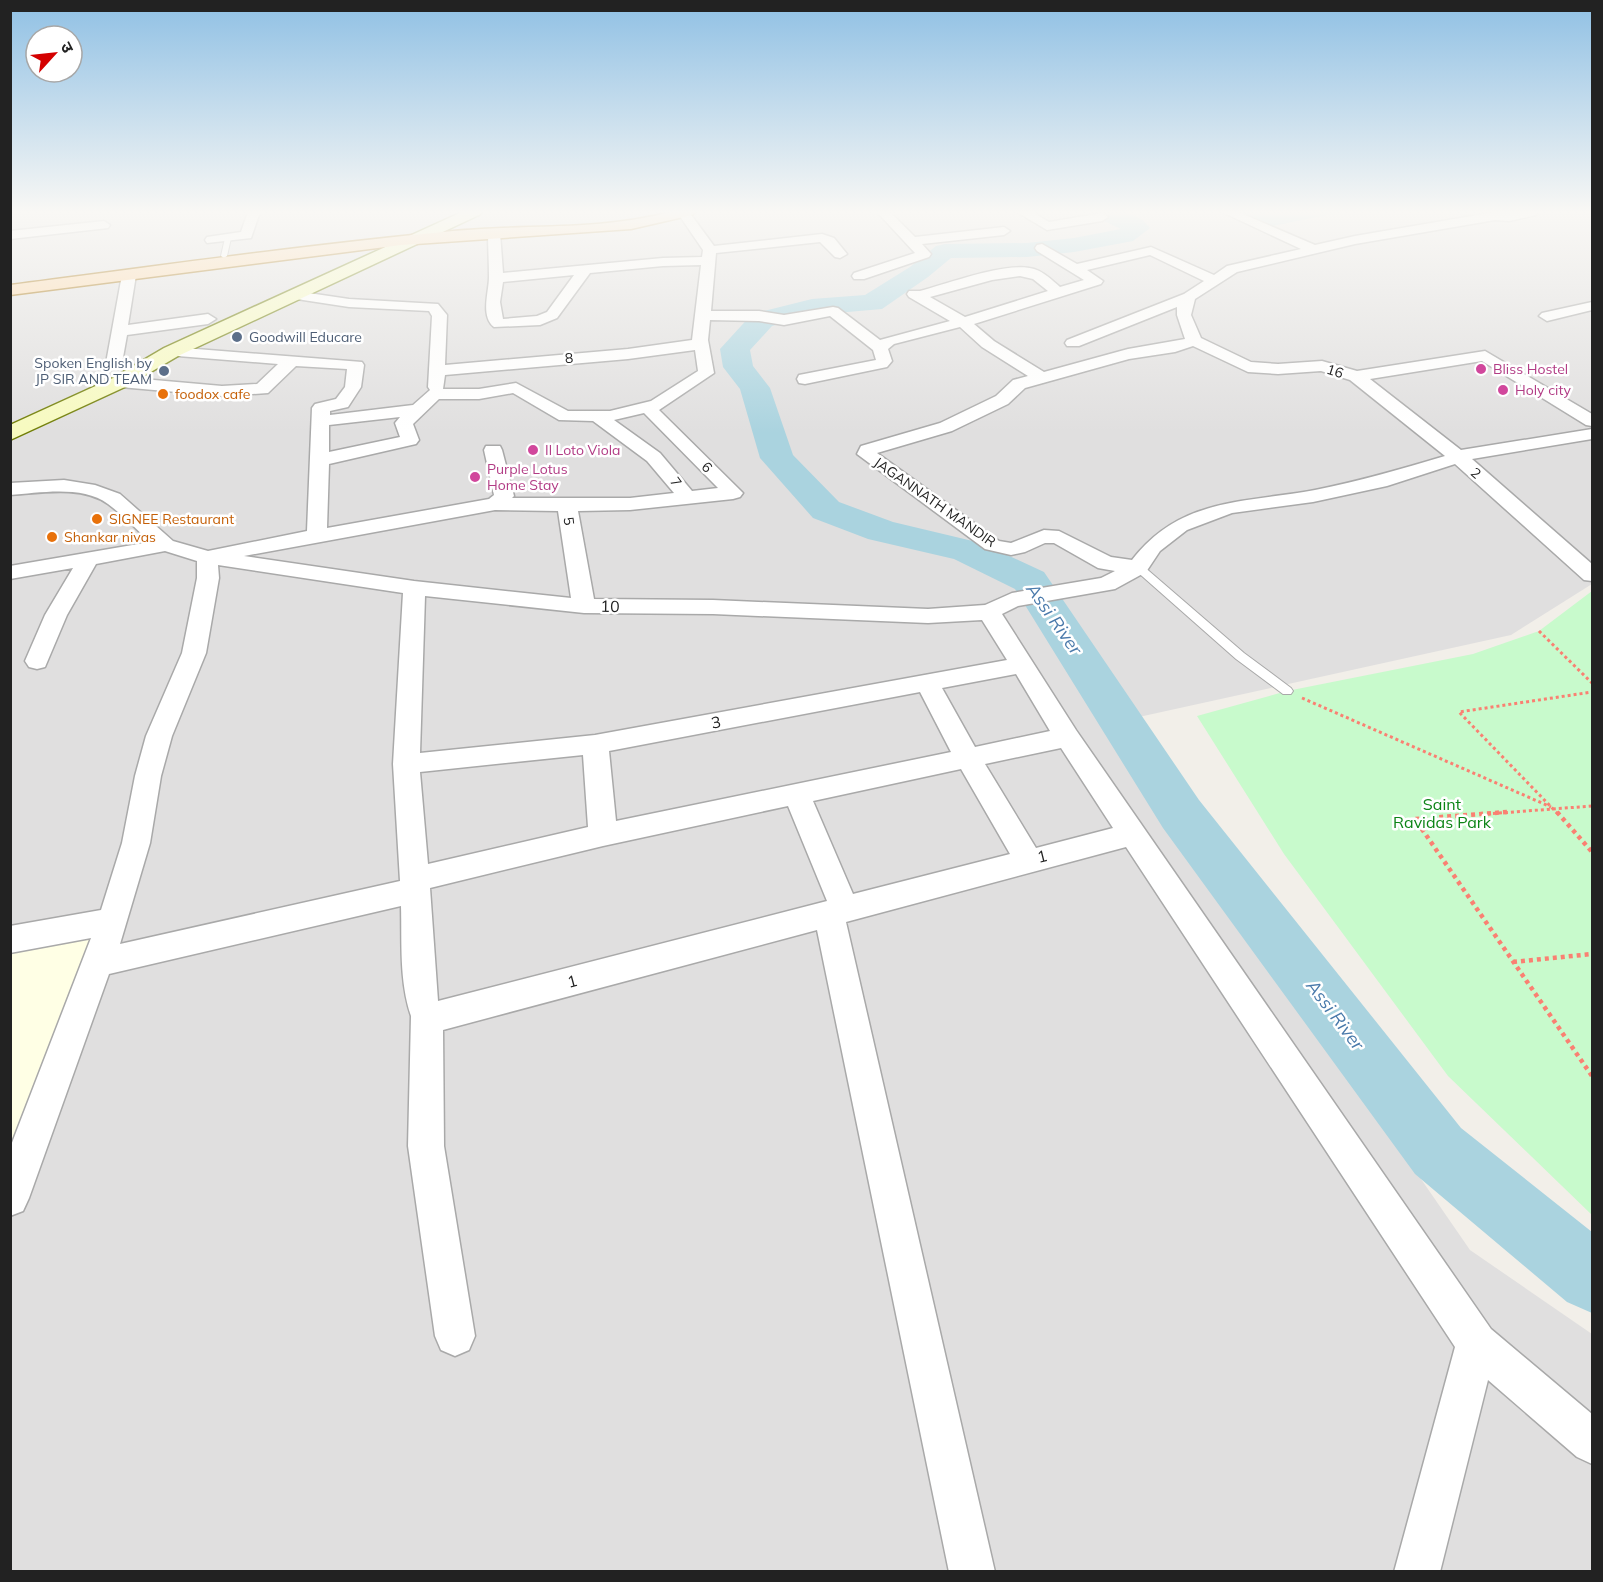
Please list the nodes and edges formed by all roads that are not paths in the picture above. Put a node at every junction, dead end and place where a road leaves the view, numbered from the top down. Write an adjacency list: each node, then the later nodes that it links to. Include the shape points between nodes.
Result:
1 (43, 286): 11 (main road)
2 (127, 286): 20 (street)
3 (315, 286): 13 (street)
4 (495, 286): 5 (street, via 496,322 508,324 552,315)
5 (573, 286)
6 (706, 286): 16 (street)
7 (955, 286): 19 (street, via 916,295)
8 (1050, 286): 12 (street)
9 (1082, 286): 12 (street)
10 (1208, 286): 14 (street)
11 (10, 290)
12 (1059, 294): 19 (street)
13 (295, 295): 25 (street); 27 (street, via 349,303 433,307 441,315)
14 (1189, 297): 21 (street, via 1184,315); 22 (street)
15 (1593, 306): 17 (street)
16 (703, 315): 23 (street); 24 (street, via 784,320 833,310)
17 (1547, 316)
18 (208, 319): 20 (street)
19 (963, 322): 24 (street, via 888,341); 30 (street, via 988,344)
20 (120, 331): 28 (street)
21 (1194, 341): 29 (street, 16, via 1248,367 1322,366); 30 (street, JAGANNATH MANDIR)
22 (1073, 343)
23 (701, 344): 27 (street, 8); 33 (street, via 706,373 657,405)
24 (880, 348): 31 (street, via 884,361 881,364)
25 (171, 352): 26 (street); 28 (street)
26 (291, 361): 28 (street, via 262,389 222,391); 37 (street, via 356,365 353,387 342,403 321,408)
27 (437, 371): 32 (street)
28 (117, 373): 38 (street)
29 (1356, 376): 36 (street, 16, via 1491,357); 41 (street, 2)
30 (1041, 377): 51 (street, JAGANNATH MANDIR, via 1019,384 1002,400 946,427 877,446 867,453 992,545 1013,549 1040,536 1059,537 1106,563)
31 (806, 379)
32 (435, 394): 34 (street); 35 (street, via 479,394 516,388 565,416)
33 (647, 407): 35 (street); 44 (street, 6, via 733,493)
34 (417, 410): 37 (street); 42 (street, via 404,423 410,440)
35 (598, 416): 44 (street, 7, via 667,470)
36 (1593, 421)
37 (320, 422): 42 (street)
38 (10, 434)
39 (1593, 434): 41 (street)
40 (493, 450): 45 (street, via 504,496)
41 (1458, 457): 51 (street, via 1387,480 1228,508 1204,516 1180,526 1153,547); 53 (street, 2)
42 (320, 460): 47 (street)
43 (10, 489): 48 (street, via 88,489 113,498)
44 (687, 497): 46 (street, 7, via 630,504)
45 (495, 504): 46 (street, 5); 47 (street, 5)
46 (567, 505): 55 (street, 5)
47 (317, 535): 49 (street, 5)
48 (166, 544): 49 (street, 10); 50 (street)
49 (207, 557): 54 (street, 10); 71 (street, via 208,578 194,654 159,736)
50 (88, 560): 52 (street); 57 (street, via 56,615)
51 (1138, 567): 56 (street, 10, via 1107,585); 60 (lane, via 1239,656)
52 (10, 573)
53 (1593, 575)
54 (414, 588): 55 (street, 10); 64 (street)
55 (584, 606): 56 (street, 10, via 928,616)
56 (1001, 606): 58 (street)
57 (37, 661)
58 (1023, 665): 59 (street, 3); 61 (street)
59 (927, 683): 62 (street, 3); 63 (street)
60 (1287, 691)
61 (1067, 737): 63 (street); 66 (street)
62 (595, 744): 64 (street, 3); 67 (street)
63 (968, 758): 65 (street); 68 (street)
64 (406, 764): 69 (street)
65 (797, 794): 67 (street); 70 (street)
66 (1133, 834): 68 (street, 1); 77 (street)
67 (603, 835): 69 (street)
68 (1028, 860): 70 (street, 1)
69 (415, 884): 73 (street); 74 (street, via 419,974)
70 (837, 912): 74 (street, 1); 79 (street, via 925,1365)
71 (114, 921): 72 (street); 73 (street)
72 (10, 940)
73 (98, 963): 75 (street)
74 (427, 1016): 76 (street, via 426,1146)
75 (10, 1198)
76 (455, 1336)
77 (1477, 1342): 78 (street); 80 (street)
78 (1593, 1442)
79 (972, 1572)
80 (1417, 1572)

